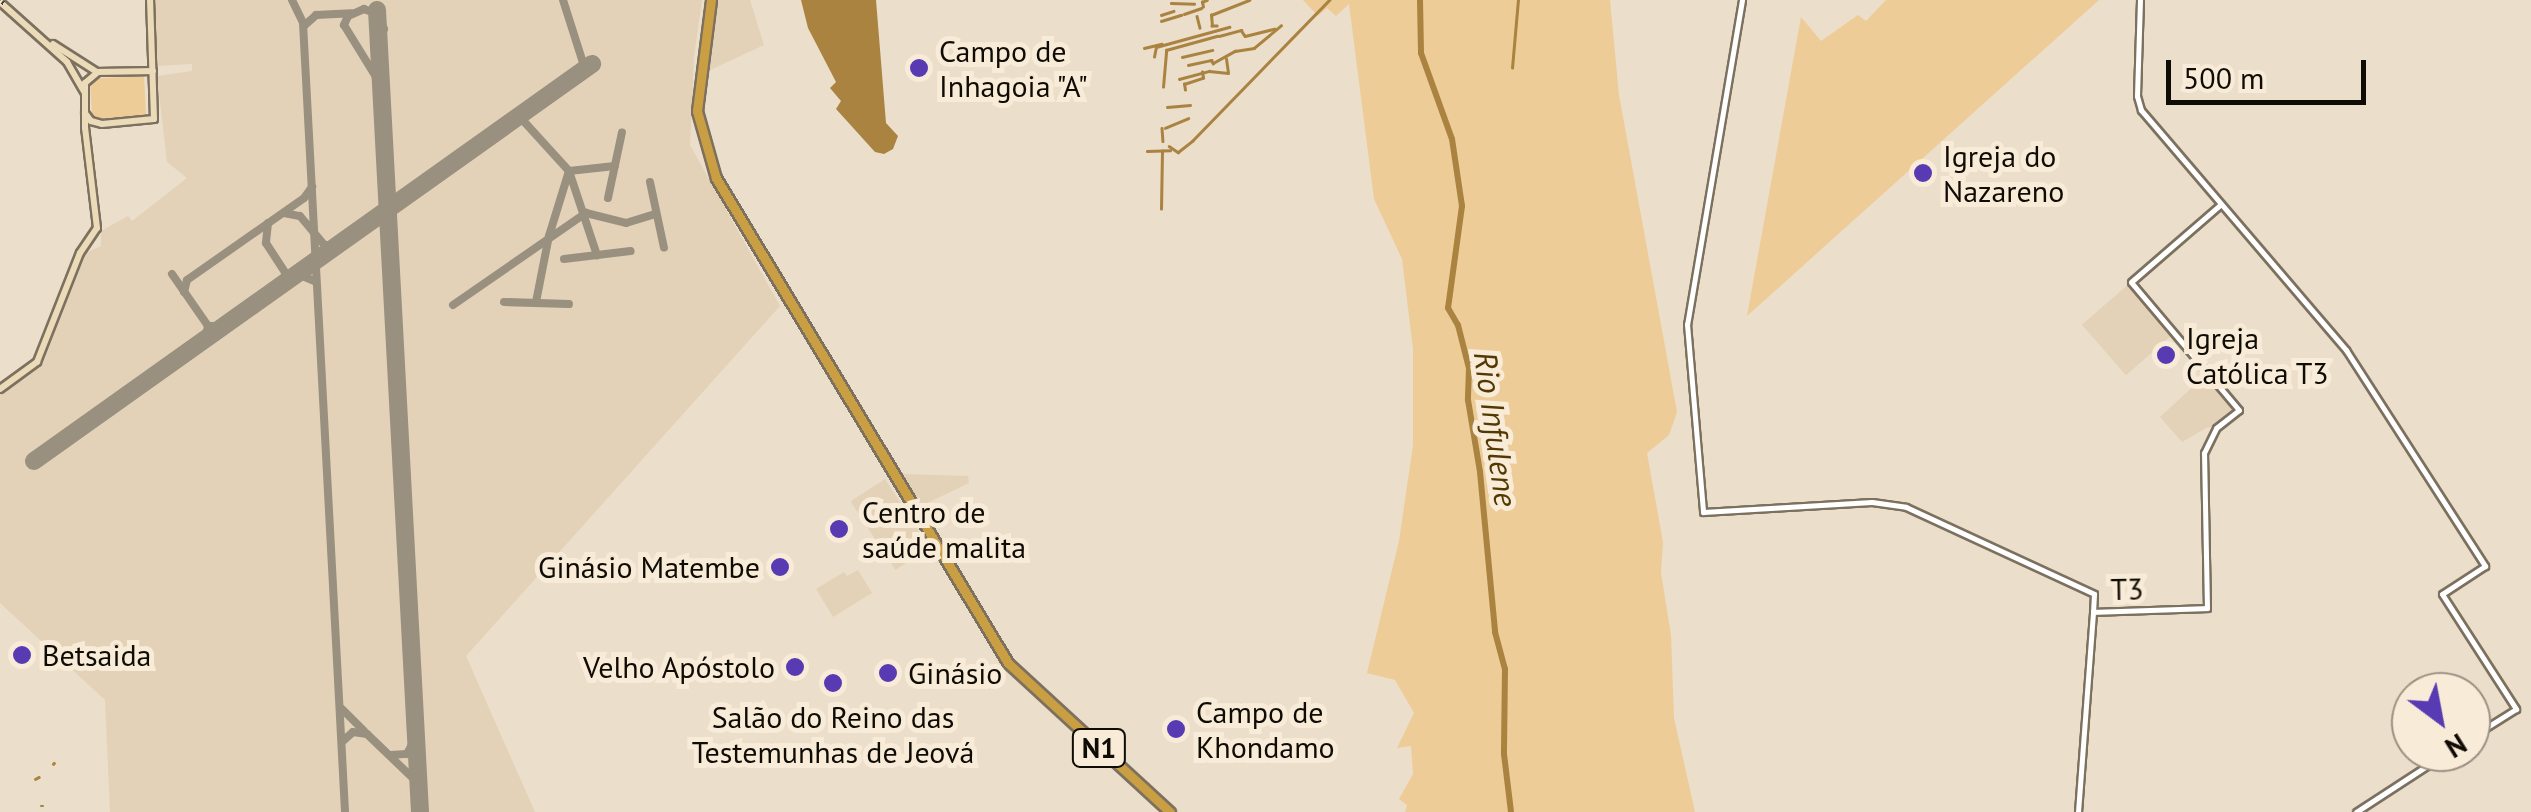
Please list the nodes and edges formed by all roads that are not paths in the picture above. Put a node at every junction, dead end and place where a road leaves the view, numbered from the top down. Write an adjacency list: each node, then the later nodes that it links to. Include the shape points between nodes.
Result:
1 (150, 0): 6 (main road)
2 (710, 0): 14 (highway, N1, via 695,134 711,177)
3 (1742, 0): 15 (street, via 1687,324 1703,512 1872,502 1906,507 2094,594)
4 (2140, 0): 12 (street, via 2138,104)
5 (2, 1): 7 (main road, via 71,59); 8 (main road, via 67,62)
6 (153, 71): 7 (main road); 10 (main road, via 154,120)
7 (98, 72): 8 (main road, via 88,78)
8 (84, 94): 9 (main road)
9 (84, 111): 10 (main road); 11 (main road)
10 (102, 124): 11 (main road)
11 (86, 135): 13 (main road, via 97,228 80,253 37,362)
12 (2221, 204): 15 (street, T3, via 2131,282 2239,410 2216,428 2204,453 2208,608); 16 (street, via 2346,350 2485,566 2442,594 2516,709)
13 (0, 390)
14 (887, 468): 18 (highway, N1, via 1027,684); 18 (highway, N1, via 1013,676)
15 (2093, 612): 19 (street, T3)
16 (2491, 725)
17 (2417, 772): 20 (street)
18 (1167, 812)
19 (2078, 812)
20 (2356, 812)

